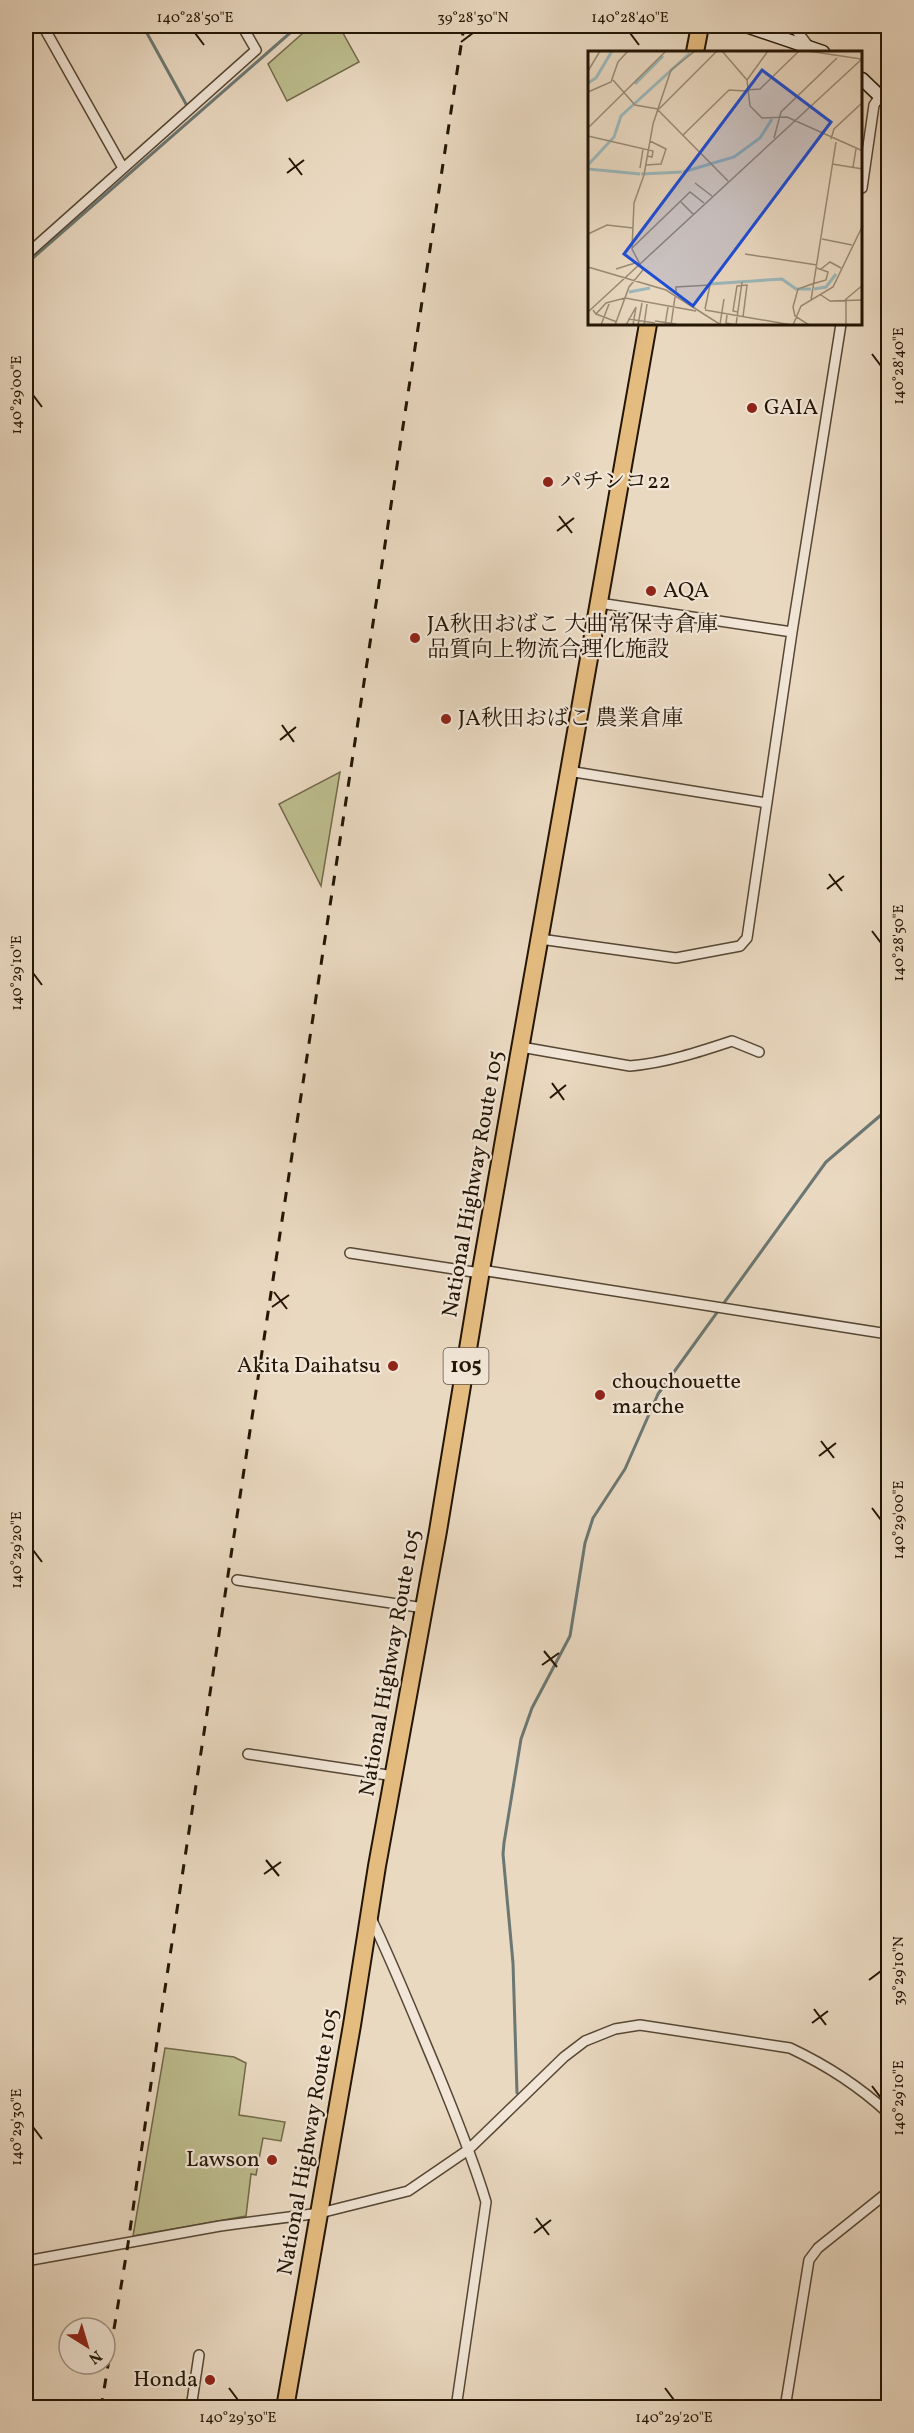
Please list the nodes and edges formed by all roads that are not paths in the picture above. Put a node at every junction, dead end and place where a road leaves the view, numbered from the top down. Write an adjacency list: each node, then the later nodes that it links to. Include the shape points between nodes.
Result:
1 (43, 26): 11 (street)
2 (243, 26): 11 (street, via 256,50)
3 (699, 26): 7 (highway)
4 (746, 26): 6 (street)
5 (796, 27): 6 (street)
6 (809, 47): 8 (street)
7 (695, 51)
8 (820, 51)
9 (863, 81): 10 (street)
10 (884, 100): 12 (street, via 874,105)
11 (123, 168): 13 (street)
12 (863, 175)
13 (26, 255)
14 (648, 326): 16 (highway, National Highway Route 105 / 105)
15 (841, 326): 17 (street)
16 (599, 603): 17 (street); 18 (highway, National Highway Route 105 / 105)
17 (792, 632): 19 (street)
18 (568, 771): 19 (street); 20 (highway, National Highway Route 105 / 105)
19 (767, 802): 20 (street, via 747,938 740,946 676,958)
20 (540, 939): 21 (highway, National Highway Route 105 / 105)
21 (522, 1047): 22 (street, via 630,1066 648,1065 732,1041); 24 (highway, National Highway Route 105 / 105)
22 (759, 1052)
23 (350, 1253): 24 (street)
24 (481, 1272): 25 (street); 27 (highway, National Highway Route 105 / 105)
25 (888, 1334)
26 (237, 1580): 27 (street)
27 (424, 1608): 29 (highway, National Highway Route 105 / 105)
28 (248, 1754): 29 (street)
29 (394, 1776): 30 (highway, National Highway Route 105 / 105)
30 (370, 1915): 32 (street); 34 (highway, National Highway Route 105 / 105)
31 (888, 2113): 32 (street, via 874,2099 790,2048 640,2025 615,2029 585,2041 564,2056)
32 (468, 2150): 34 (street, via 408,2191); 39 (street, via 486,2202)
33 (888, 2192): 40 (street, via 818,2248 809,2260)
34 (320, 2213): 35 (street, via 220,2226); 38 (highway, National Highway Route 105 / 105)
35 (26, 2262)
36 (199, 2355): 37 (street)
37 (191, 2408)
38 (285, 2408)
39 (456, 2408)
40 (785, 2408)

